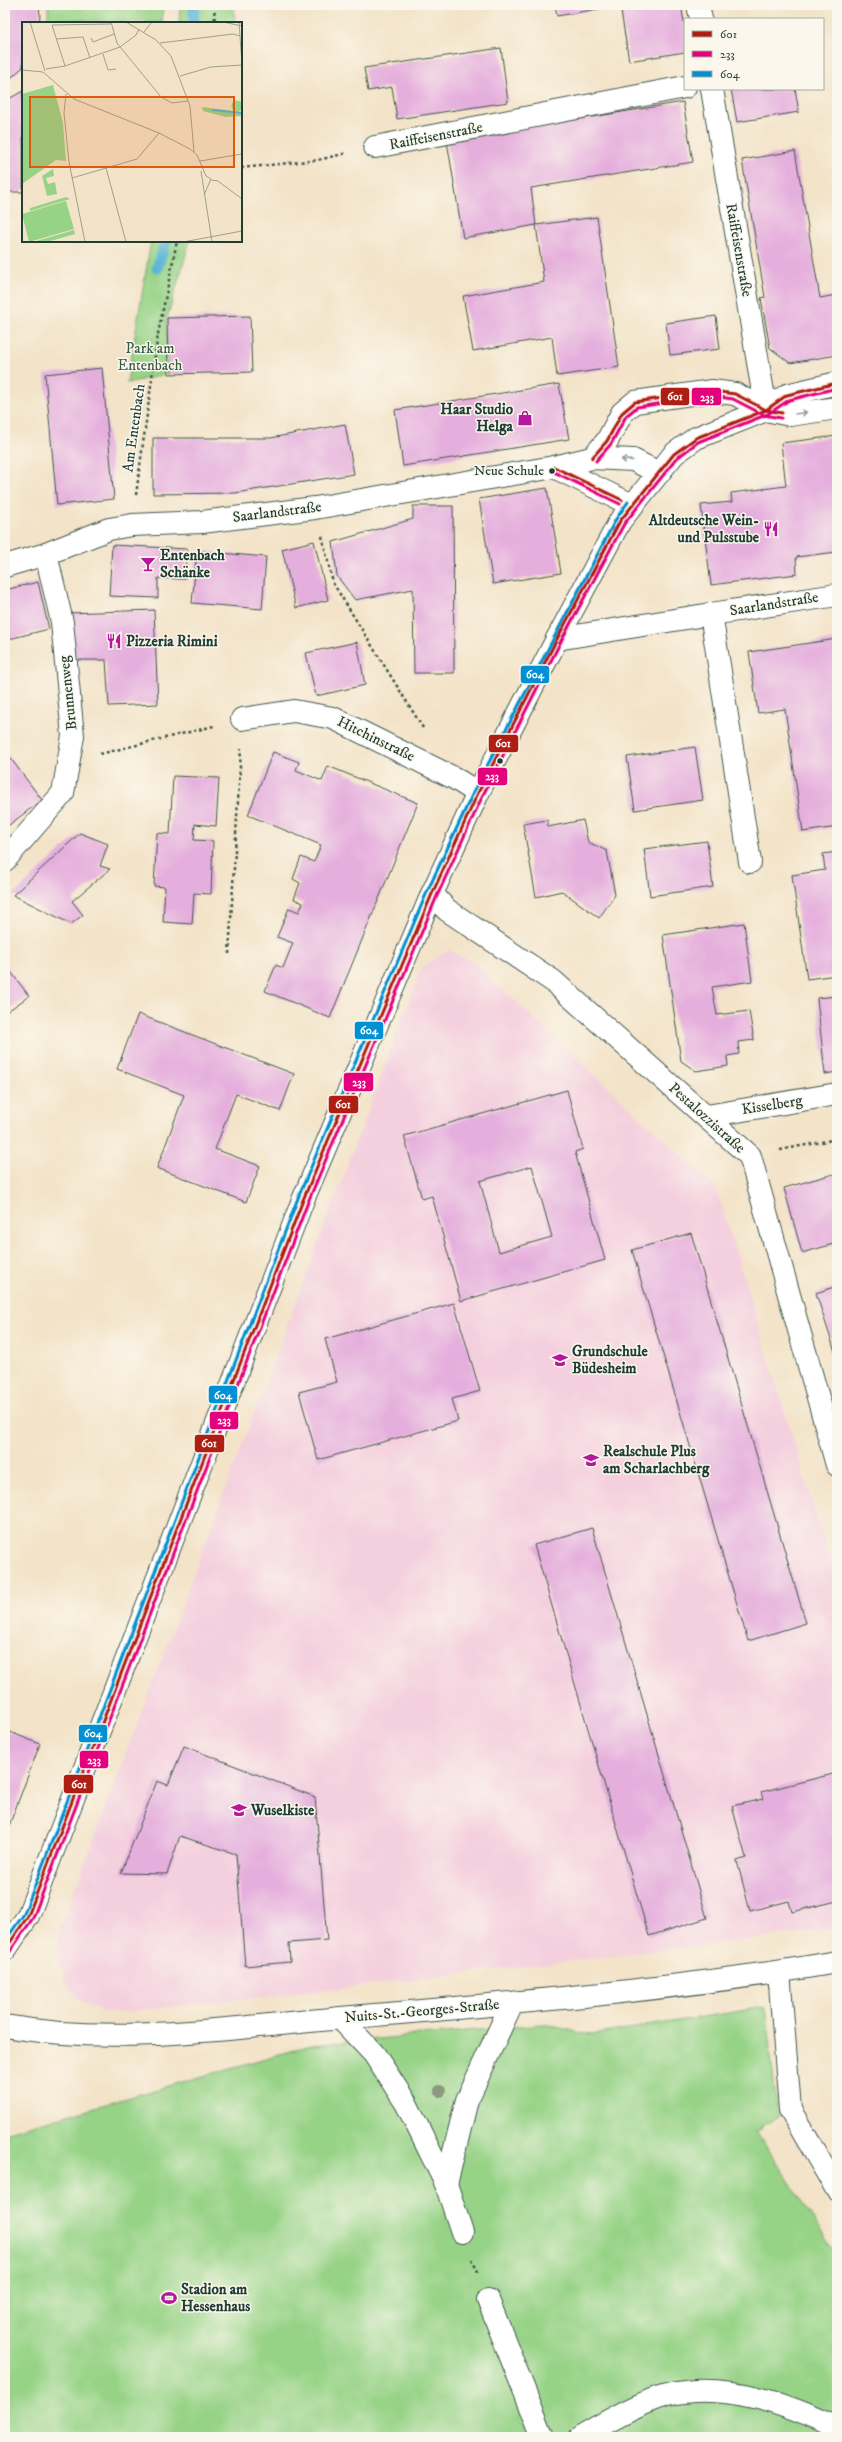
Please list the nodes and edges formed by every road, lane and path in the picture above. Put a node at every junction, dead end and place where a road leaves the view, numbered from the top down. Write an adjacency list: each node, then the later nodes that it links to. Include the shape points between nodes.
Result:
1 (214, 5): 4 (path)
2 (698, 5): 3 (street)
3 (701, 18)
4 (215, 22)
5 (684, 87): 7 (street, Raiffeisenstraße)
6 (712, 90): 12 (street, Raiffeisenstraße)
7 (375, 147): 8 (path, via 318,160)
8 (242, 168)
9 (178, 242): 18 (path, Am Entenbach, via 158,334)
10 (837, 383): 12 (street, via 787,395)
11 (837, 408): 12 (street, one-way to 11, via 790,415)
12 (766, 410): 13 (street, via 735,394 712,391 635,402 622,413 607,441); 15 (street, via 696,438 674,454)
13 (592, 458): 14 (street, Saarlandstraße); 15 (street, Saarlandstraße, one-way to 13, via 633,460)
14 (554, 467): 16 (street); 17 (street, Saarlandstraße)
15 (659, 473): 16 (street)
16 (632, 505): 23 (street, via 620,521)
17 (315, 508): 18 (street, Saarlandstraße, via 202,522); 25 (path, via 332,582)
18 (132, 525): 19 (street, Saarlandstraße, via 108,529)
19 (46, 554): 20 (street, Saarlandstraße); 26 (street, Brunnenweg, via 62,622 73,736)
20 (5, 566)
21 (837, 595): 22 (street, Saarlandstraße)
22 (711, 614): 23 (street, Saarlandstraße); 29 (street)
23 (557, 639): 27 (street)
24 (242, 720): 26 (path); 27 (street, Hitchinstraße, via 294,711 332,718 454,778); 31 (path)
25 (424, 730)
26 (69, 762): 28 (street, Brunnenweg, via 63,793)
27 (478, 793): 30 (street)
28 (5, 860)
29 (750, 862)
30 (432, 894): 33 (street, Pestalozzistraße, via 447,910 553,981); 37 (street, via 303,1200 28,1916)
31 (229, 954)
32 (837, 1094): 33 (street, Kisselberg)
33 (707, 1116): 35 (street, Pestalozzistraße)
34 (837, 1139): 35 (path)
35 (750, 1156): 36 (street, Pestalozzistraße)
36 (837, 1465)
37 (5, 1950)
38 (837, 1962): 39 (street, Nuits-St.-Georges-Straße)
39 (779, 1972): 40 (street, Nuits-St.-Georges-Straße); 44 (street, via 790,2110)
40 (512, 2003): 41 (street, Nuits-St.-Georges-Straße); 43 (street, via 467,2100)
41 (340, 2018): 42 (street, Nuits-St.-Georges-Straße, via 194,2033 49,2034); 43 (street, via 374,2054 406,2104)
42 (5, 2026)
43 (446, 2184): 45 (street)
44 (837, 2190)
45 (462, 2232): 46 (path)
46 (488, 2300): 48 (street)
47 (837, 2428): 49 (street, via 808,2414 764,2399 717,2391 667,2395)
48 (543, 2437)
49 (580, 2437)

